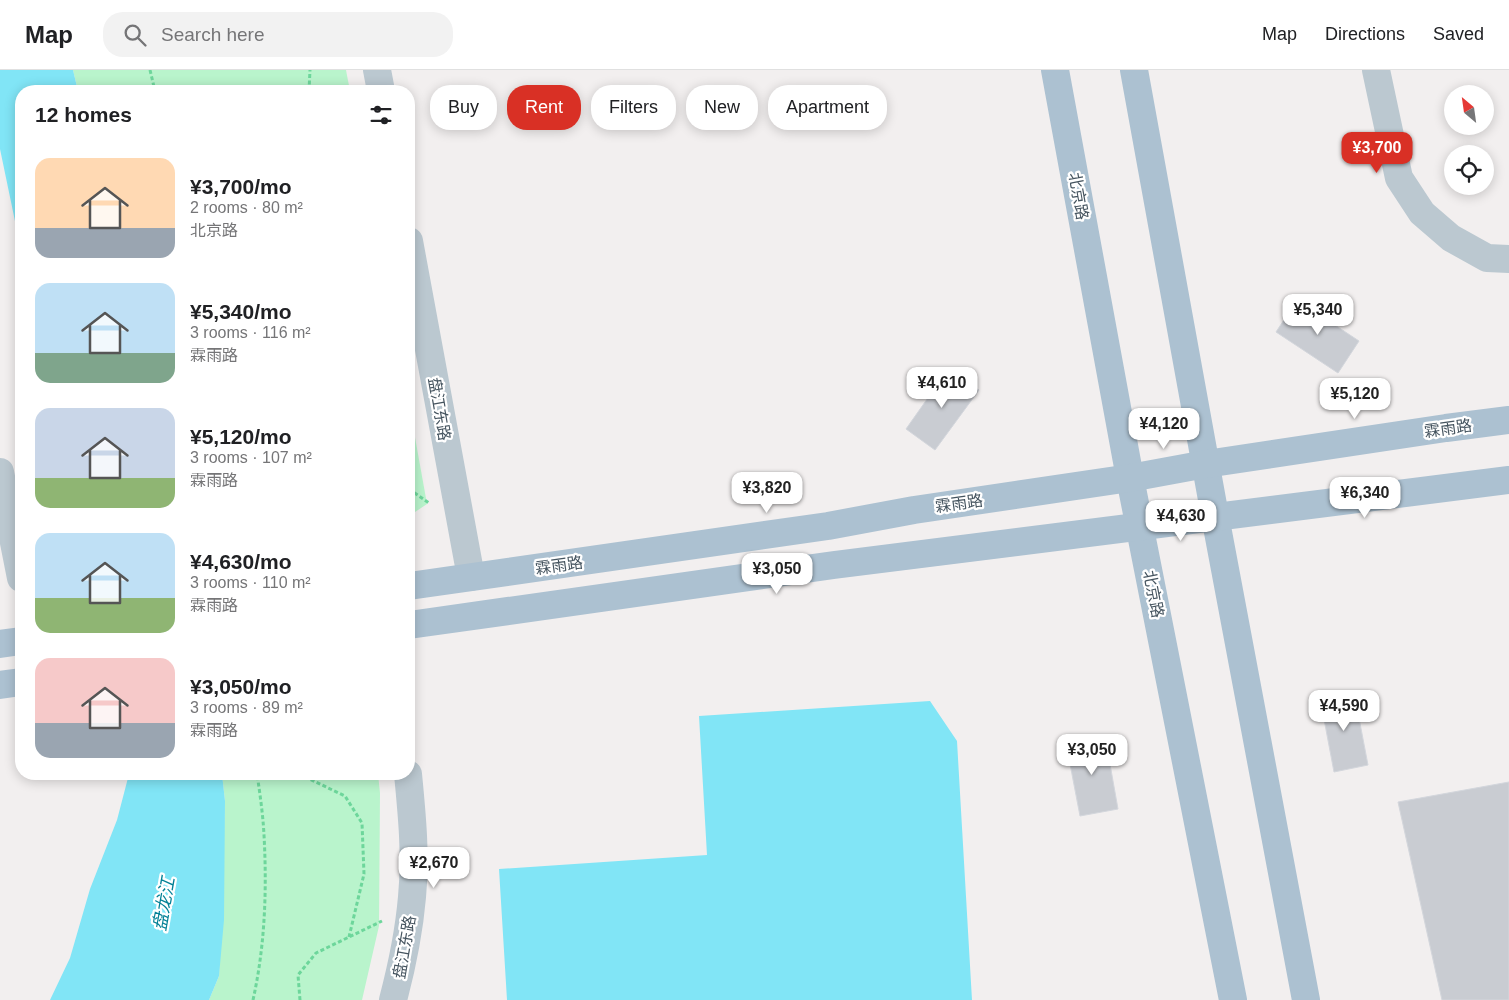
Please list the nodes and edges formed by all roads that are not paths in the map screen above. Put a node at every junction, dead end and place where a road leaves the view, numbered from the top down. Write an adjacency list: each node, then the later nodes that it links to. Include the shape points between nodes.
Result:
1 (377, 70): 5 (street)
2 (1056, 70): 11 (main road, 北京路)
3 (1134, 70): 9 (main road)
4 (1376, 70): 6 (street, via 1400,178 1422,213 1451,238 1487,258)
5 (380, 85)
6 (1509, 259)
7 (415, 274): 16 (street, 盘江东路)
8 (1509, 420): 9 (main road, 霖雨路)
9 (1206, 464): 11 (main road, 霖雨路); 13 (main road)
10 (0, 472): 15 (street)
11 (1130, 478): 14 (main road, 北京路); 16 (main road, 霖雨路, via 828,526)
12 (1509, 480): 13 (main road)
13 (1215, 516): 14 (main road); 26 (main road)
14 (1141, 526): 18 (main road); 25 (main road, 北京路)
15 (15, 548)
16 (471, 577): 17 (main road, 霖雨路)
17 (415, 585)
18 (415, 624)
19 (15, 642): 20 (main road)
20 (0, 644)
21 (15, 683): 22 (main road)
22 (0, 685)
23 (409, 780): 24 (street, 盘江东路, via 413,830 412,897 403,962)
24 (393, 1000)
25 (1233, 1000)
26 (1306, 1000)

